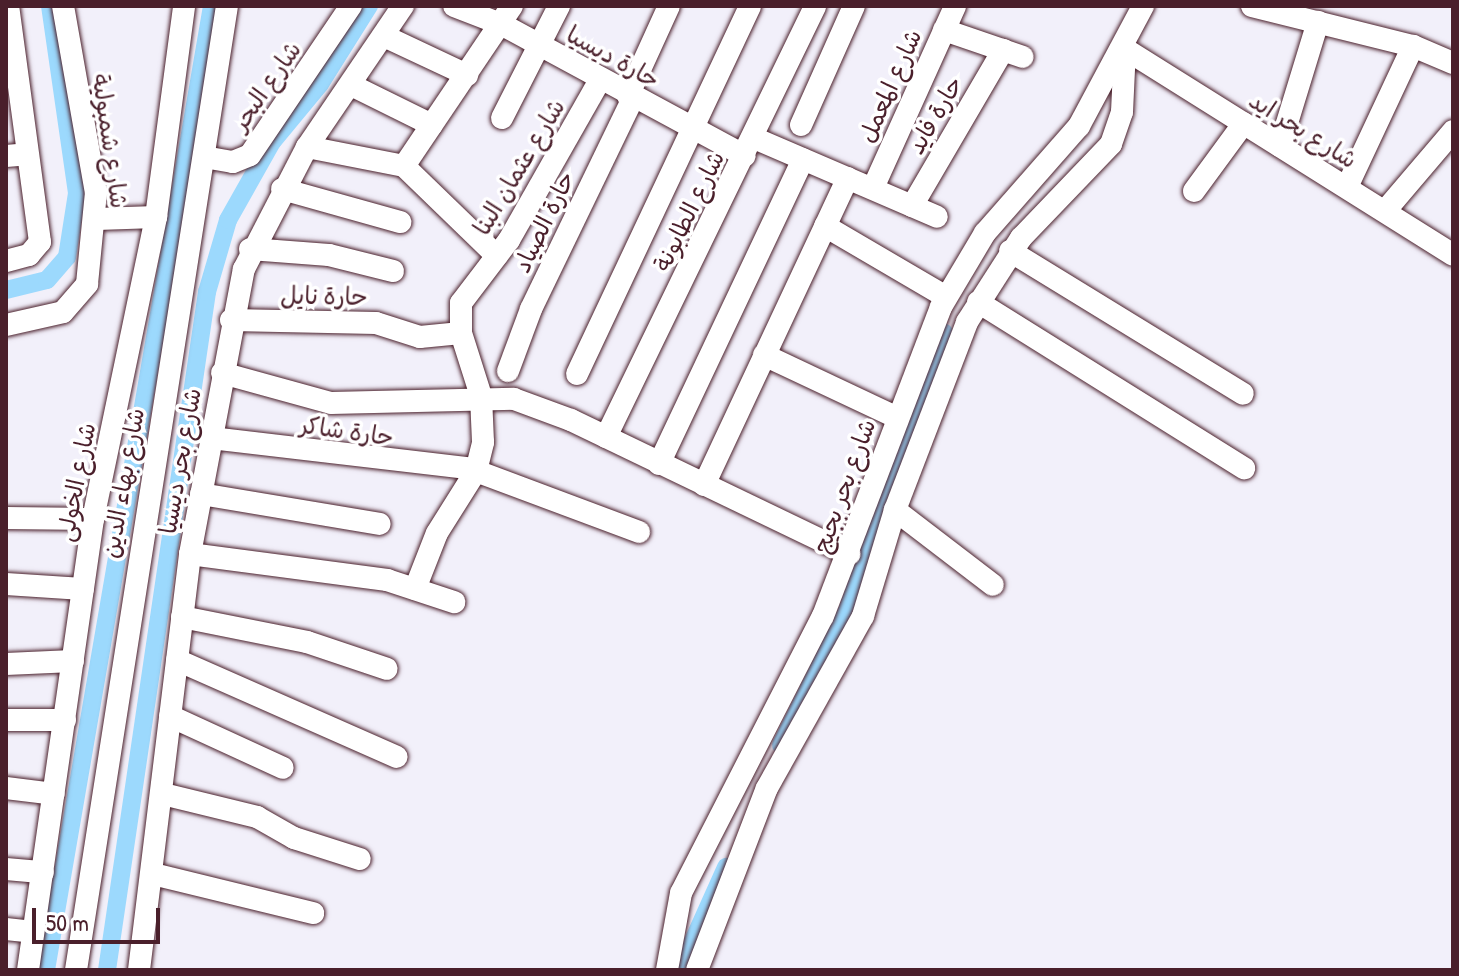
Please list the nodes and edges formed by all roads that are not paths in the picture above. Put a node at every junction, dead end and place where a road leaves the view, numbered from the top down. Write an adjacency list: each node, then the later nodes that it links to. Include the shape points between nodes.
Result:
1 (8, 6): 26 (street)
2 (63, 6): 22 (street, شارع شمبولية)
3 (80, 6): 22 (street)
4 (184, 6): 54 (street, شارع الخولى)
5 (227, 6): 42 (street, شارع بهاء الدين)
6 (351, 6): 42 (street, شارع البحر, via 250,155 233,162)
7 (403, 6): 21 (street, شارع بحر ديسيا)
8 (454, 6): 18 (street, حارة ديسيا)
9 (559, 6): 23 (street)
10 (669, 6): 31 (street, حارة الصياد)
11 (750, 6): 36 (street)
12 (815, 6): 40 (street, شارع الطابونة)
13 (854, 6): 35 (street)
14 (955, 6): 20 (street, شارع المعمل)
15 (1143, 6): 25 (street, شارع بحر بجيج)
16 (1252, 6): 17 (street)
17 (1293, 11): 19 (street)
18 (507, 15): 23 (street, حارة ديسيا); 28 (street)
19 (1325, 17): 24 (street); 38 (street)
20 (944, 30): 47 (street, شارع المعمل); 51 (street, حارة فايد, via 1013,54)
21 (384, 36): 28 (street); 30 (street, شارع بحر ديسيا)
22 (68, 38): 56 (street, شارع شمبولية)
23 (541, 46): 29 (street, حارة ديسيا); 32 (street)
24 (1413, 46): 27 (street); 46 (street)
25 (1125, 49): 33 (street, شارع بحر ايد); 50 (street, شارع بحر بجيج, via 1069,141); 53 (street, شارع بحر بجيج, via 1122,112 1111,144)
26 (10, 60): 41 (street)
27 (1453, 63)
28 (467, 75): 34 (street)
29 (600, 80): 31 (street, حارة ديسيا); 62 (street, شارع عثمان البنا)
30 (351, 85): 34 (street); 39 (street, شارع بحر ديسيا)
31 (630, 97): 36 (street, حارة ديسيا); 72 (street, حارة الصياد, via 527,317)
32 (502, 118)
33 (1244, 123): 38 (street, شارع بحر ايد); 49 (street)
34 (432, 125): 44 (street)
35 (801, 125)
36 (694, 130): 40 (street, حارة ديسيا); 74 (street)
37 (1453, 131): 52 (street)
38 (1280, 146): 46 (street, شارع بحر ايد)
39 (307, 147): 44 (street); 48 (street, شارع بحر ديسيا)
40 (750, 147): 43 (street, حارة ديسيا); 78 (street, شارع الطابونة)
41 (16, 155): 63 (street, via 40,242 29,255)
42 (204, 157): 118 (street, شارع بهاء الدين)
43 (803, 159): 45 (street, حارة ديسيا); 80 (street)
44 (404, 166): 62 (street)
45 (848, 178): 47 (street, حارة ديسيا); 58 (street)
46 (1347, 187): 52 (street, شارع بحر ايد)
47 (873, 188): 51 (street, حارة ديسيا)
48 (282, 189): 57 (street); 60 (street, شارع بحر ديسيا)
49 (1194, 191)
50 (1020, 194): 53 (street); 65 (street, شارع بحر بجيج, via 974,248)
51 (912, 206): 55 (street, حارة ديسيا)
52 (1385, 211): 59 (street, شارع بحر ايد)
53 (1046, 212): 61 (street, شارع بحر بجيج)
54 (156, 217): 56 (street); 87 (street, شارع الخولى)
55 (937, 217)
56 (97, 219): 69 (street, شارع شمبولية, via 82,295 63,312)
57 (400, 222)
58 (825, 226): 65 (street); 71 (street)
59 (1450, 247)
60 (250, 249): 64 (street, via 329,255); 67 (street, شارع بحر ديسيا)
61 (1010, 251): 66 (street, شارع بحر بجيج); 75 (street)
62 (497, 256): 70 (street, شارع عثمان البنا, via 467,288)
63 (6, 261)
64 (393, 271)
65 (943, 302): 68 (street); 77 (street, شارع بحر بجيج)
66 (978, 302): 68 (street, شارع بحر بجيج); 81 (street)
67 (231, 320): 70 (street, حارة نايل, via 376,323 420,337); 73 (street, شارع بحر ديسيا)
68 (967, 322): 85 (street, شارع بحر بجيج)
69 (6, 325)
70 (461, 333): 76 (street, شارع عثمان البنا)
71 (764, 355): 77 (street); 83 (street)
72 (508, 371)
73 (222, 373): 76 (street, via 331,403); 79 (street, شارع بحر ديسيا)
74 (577, 374)
75 (1243, 394)
76 (481, 396): 78 (street, via 514,399); 82 (street, شارع عثمان البنا, via 483,442)
77 (896, 417): 91 (street, شارع بحر بجيج)
78 (606, 437): 80 (street)
79 (211, 438): 82 (street, حارة شاكر); 84 (street, شارع بحر ديسيا)
80 (659, 464): 83 (street)
81 (1244, 468)
82 (476, 470): 89 (street, حارة شاكر); 95 (street, شارع عثمان البنا, via 437,533)
83 (704, 485): 91 (street)
84 (201, 494): 88 (street); 90 (street, شارع بحر ديسيا)
85 (895, 510): 93 (street); 121 (street, شارع بحر بجيج, via 863,616 767,788 718,901)
86 (6, 518): 87 (street)
87 (93, 519): 94 (street, شارع الخولى)
88 (380, 524)
89 (639, 532)
90 (190, 554): 95 (street, via 387,580); 97 (street, شارع بحر ديسيا)
91 (849, 554): 120 (street, شارع بحر بجيج, via 790,685 687,878)
92 (6, 584): 94 (street)
93 (993, 585)
94 (83, 589): 99 (street, شارع الخولى)
95 (415, 589): 96 (street)
96 (454, 602)
97 (182, 617): 98 (street, شارع بحر ديسيا); 101 (street, via 307,642)
98 (177, 660): 102 (street, شارع بحر ديسيا); 105 (street)
99 (73, 661): 100 (street); 104 (street, شارع الخولى)
100 (6, 664)
101 (387, 669)
102 (170, 716): 106 (street); 109 (street, شارع بحر ديسيا)
103 (6, 720): 104 (street)
104 (65, 720): 108 (street, شارع الخولى)
105 (397, 757)
106 (283, 768)
107 (6, 788): 108 (street)
108 (54, 794): 112 (street, شارع الخولى)
109 (163, 794): 110 (street, via 257,817 294,838); 113 (street, شارع بحر ديسيا)
110 (360, 859)
111 (6, 869): 112 (street)
112 (43, 872): 116 (street, شارع الخولى)
113 (153, 874): 114 (street); 119 (street, شارع بحر ديسيا)
114 (313, 913)
115 (6, 929): 116 (street)
116 (33, 932): 117 (street, شارع الخولى)
117 (28, 970)
118 (76, 970)
119 (139, 970)
120 (667, 970)
121 (697, 970)

